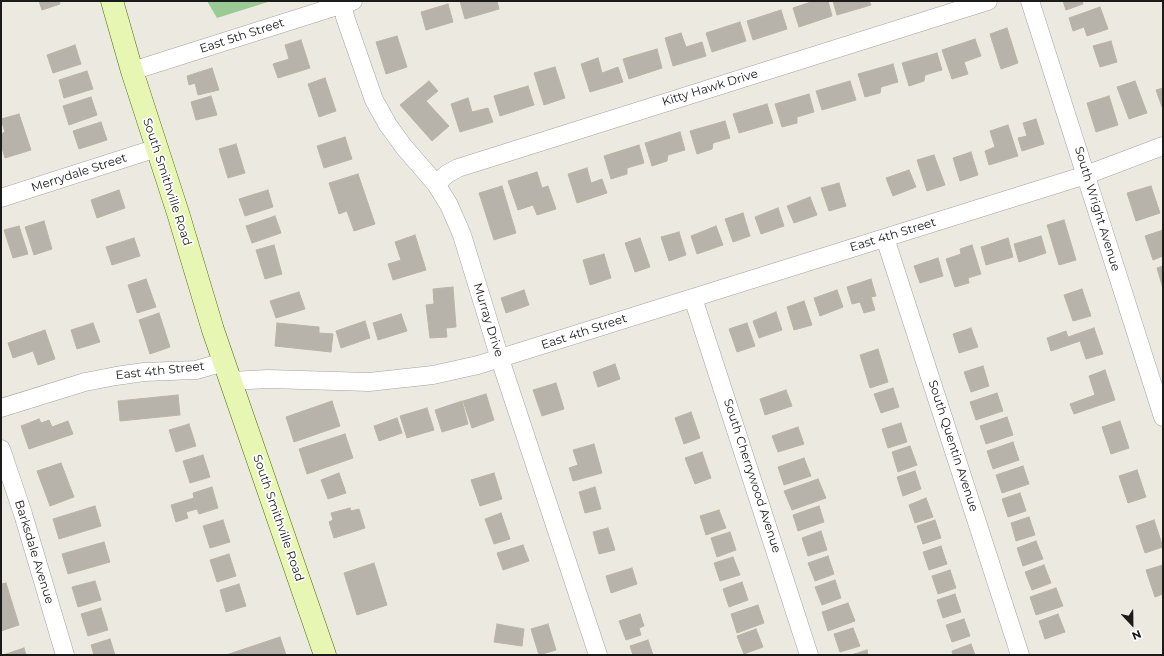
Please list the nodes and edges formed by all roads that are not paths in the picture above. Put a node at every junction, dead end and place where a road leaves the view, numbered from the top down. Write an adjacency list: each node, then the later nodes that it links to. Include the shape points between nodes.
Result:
1 (112, 1): 5 (main road, South Smithville Road)
2 (988, 1): 9 (street, Kitty Hawk Drive, via 458,168)
3 (1030, 1): 8 (street, South Wright Avenue)
4 (348, 3): 5 (street, East 5th Street); 9 (street, Murray Drive, via 345,17 374,100 404,147)
5 (132, 71): 7 (main road, South Smithville Road)
6 (1163, 146): 8 (street, East 4th Street)
7 (157, 148): 10 (street, Merrydale Street); 14 (main road, South Smithville Road)
8 (1086, 174): 11 (street, East 4th Street); 16 (street, South Wright Avenue)
9 (436, 184): 13 (street, Murray Drive, via 449,205 462,235)
10 (1, 198)
11 (884, 238): 12 (street, East 4th Street); 22 (street, South Quentin Avenue)
12 (693, 298): 13 (street, East 4th Street); 21 (street, South Cherrywood Avenue)
13 (500, 359): 14 (street, East 4th Street, via 433,375 369,382 268,379); 20 (street, Murray Drive)
14 (228, 371): 15 (street, East 4th Street, via 144,372 116,376 85,382); 19 (main road, South Smithville Road)
15 (1, 408)
16 (1163, 417)
17 (1, 449): 18 (street, Barksdale Avenue, via 24,514)
18 (66, 655)
19 (325, 655)
20 (598, 655)
21 (809, 655)
22 (1020, 655)

